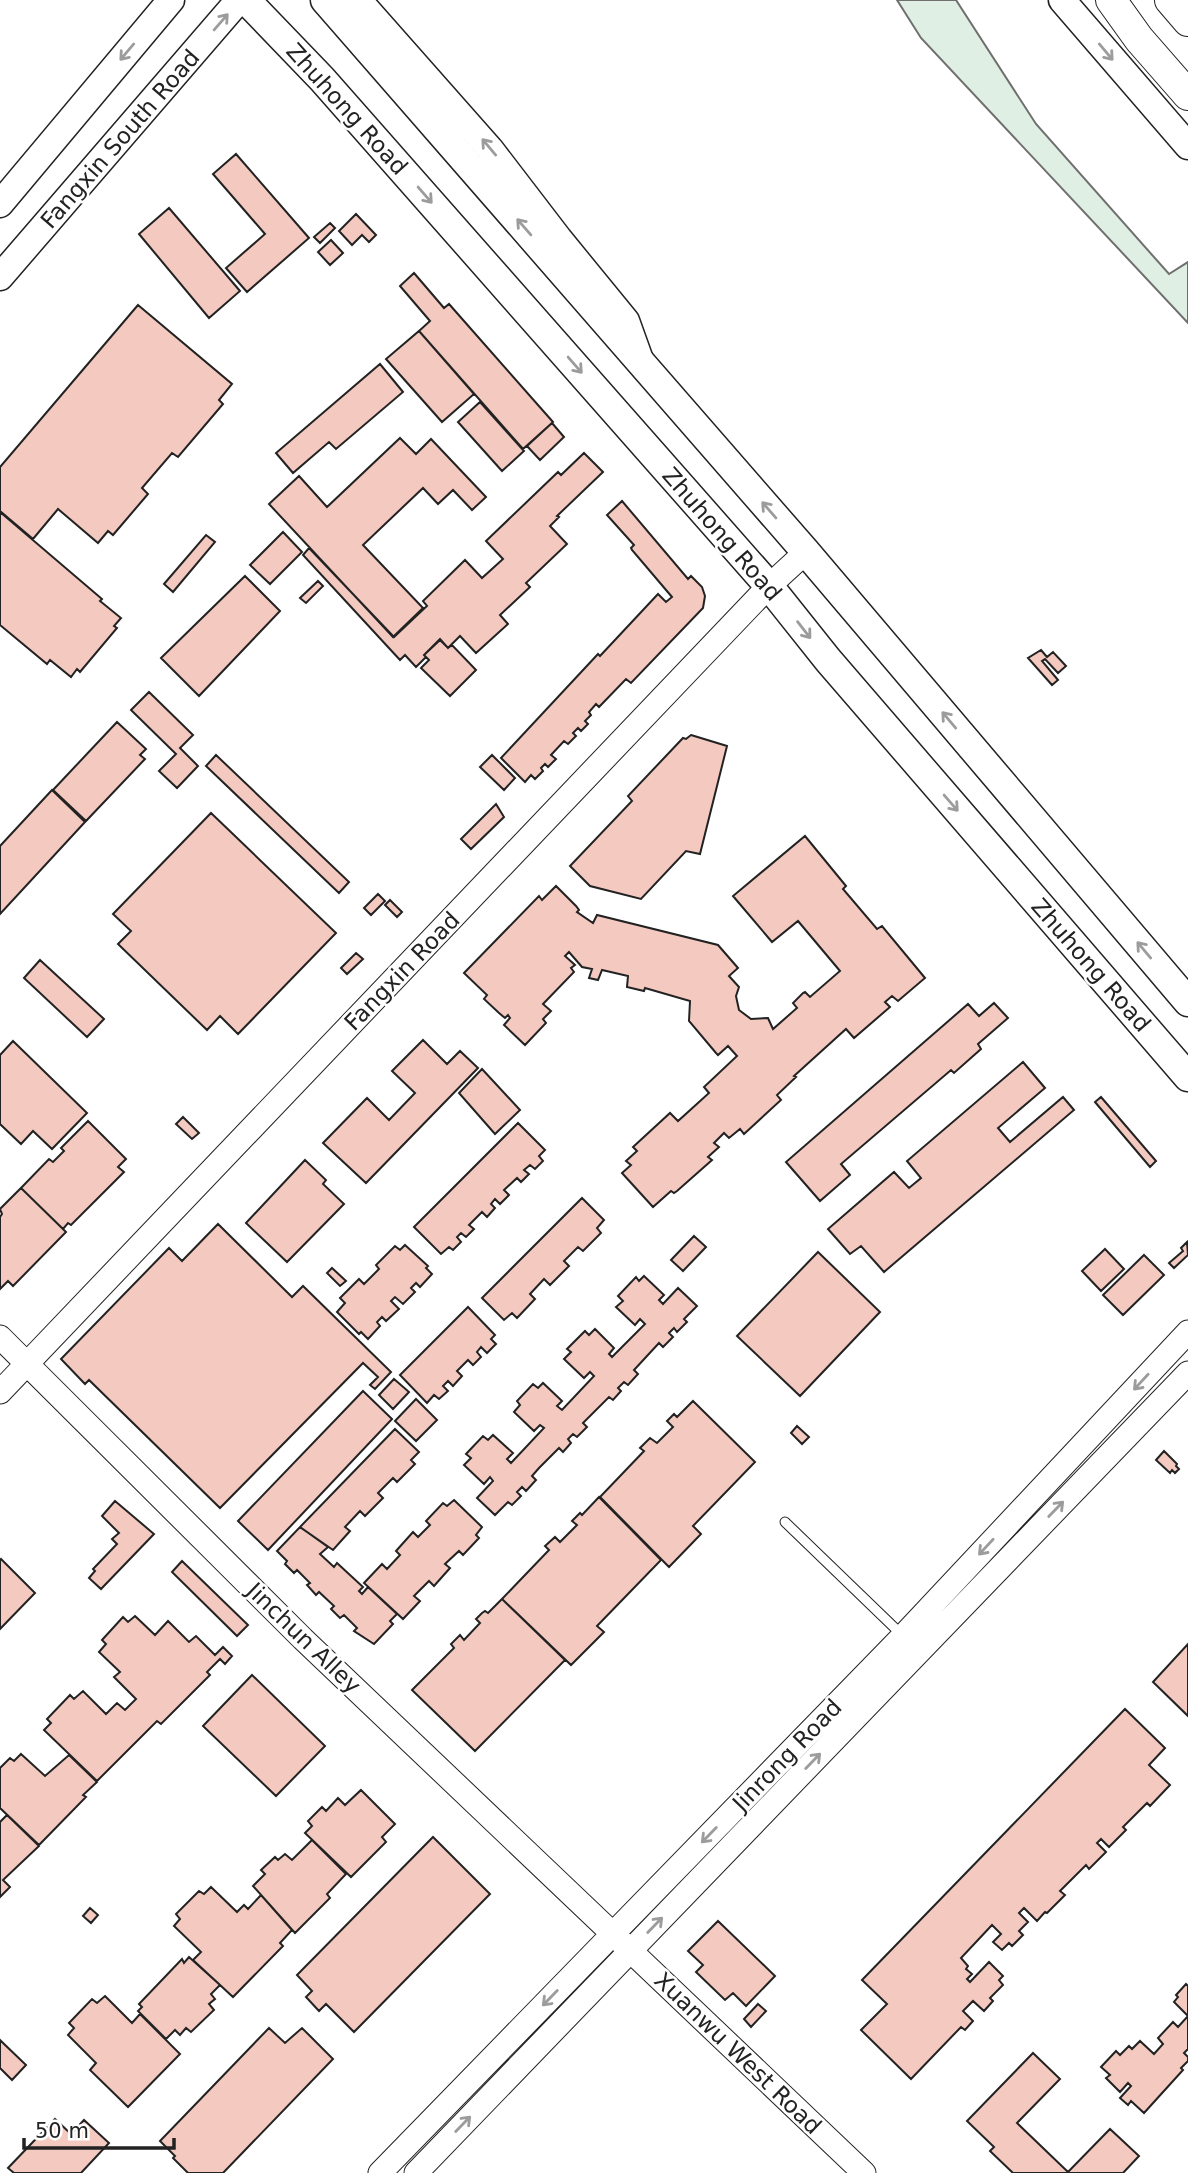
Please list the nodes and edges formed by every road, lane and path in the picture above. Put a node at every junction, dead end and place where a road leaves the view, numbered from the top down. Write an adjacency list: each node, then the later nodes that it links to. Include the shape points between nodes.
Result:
1 (171, 0): 12 (main road, one-way to 12)
2 (239, 0): 13 (main road, Fangxin South Road, one-way to 2)
3 (246, 0): 16 (main road, Zhuhong Road, one-way to 16, via 322,79)
4 (325, 0): 14 (main road, one-way to 4)
5 (356, 0): 14 (main road, one-way to 5, via 626,321 490,149)
6 (1062, 0): 11 (main road, one-way to 11)
7 (1111, 0): 10 (highway)
8 (1170, 0): 9 (highway)
9 (1188, 21)
10 (1188, 95)
11 (1188, 146)
12 (0, 204)
13 (0, 278)
14 (641, 361): 15 (main road, one-way to 14)
15 (806, 552): 16 (street, Fangxin Road); 17 (main road, one-way to 15)
16 (769, 586): 18 (main road, Zhuhong Road, one-way to 18); 21 (street, Fangxin Road)
17 (1188, 1002)
18 (1188, 1077)
19 (1188, 1332): 25 (street, Jinrong Road, one-way to 25)
20 (0, 1337): 21 (street, Jinchun Alley)
21 (27, 1364): 23 (street, Fangxin Road); 26 (street, Jinchun Alley, via 303,1639)
22 (1188, 1373): 27 (street, Jinrong Road, one-way to 22)
23 (0, 1392)
24 (785, 1522): 25 (lane)
25 (903, 1636): 26 (street, Jinrong Road, one-way to 26)
26 (613, 1933): 27 (street, Xuanwu West Road); 28 (street, Jinrong Road, one-way to 28)
27 (631, 1950): 29 (street, Jinrong Road, one-way to 27); 30 (street, Xuanwu West Road)
28 (380, 2173)
29 (416, 2173)
30 (864, 2173)

